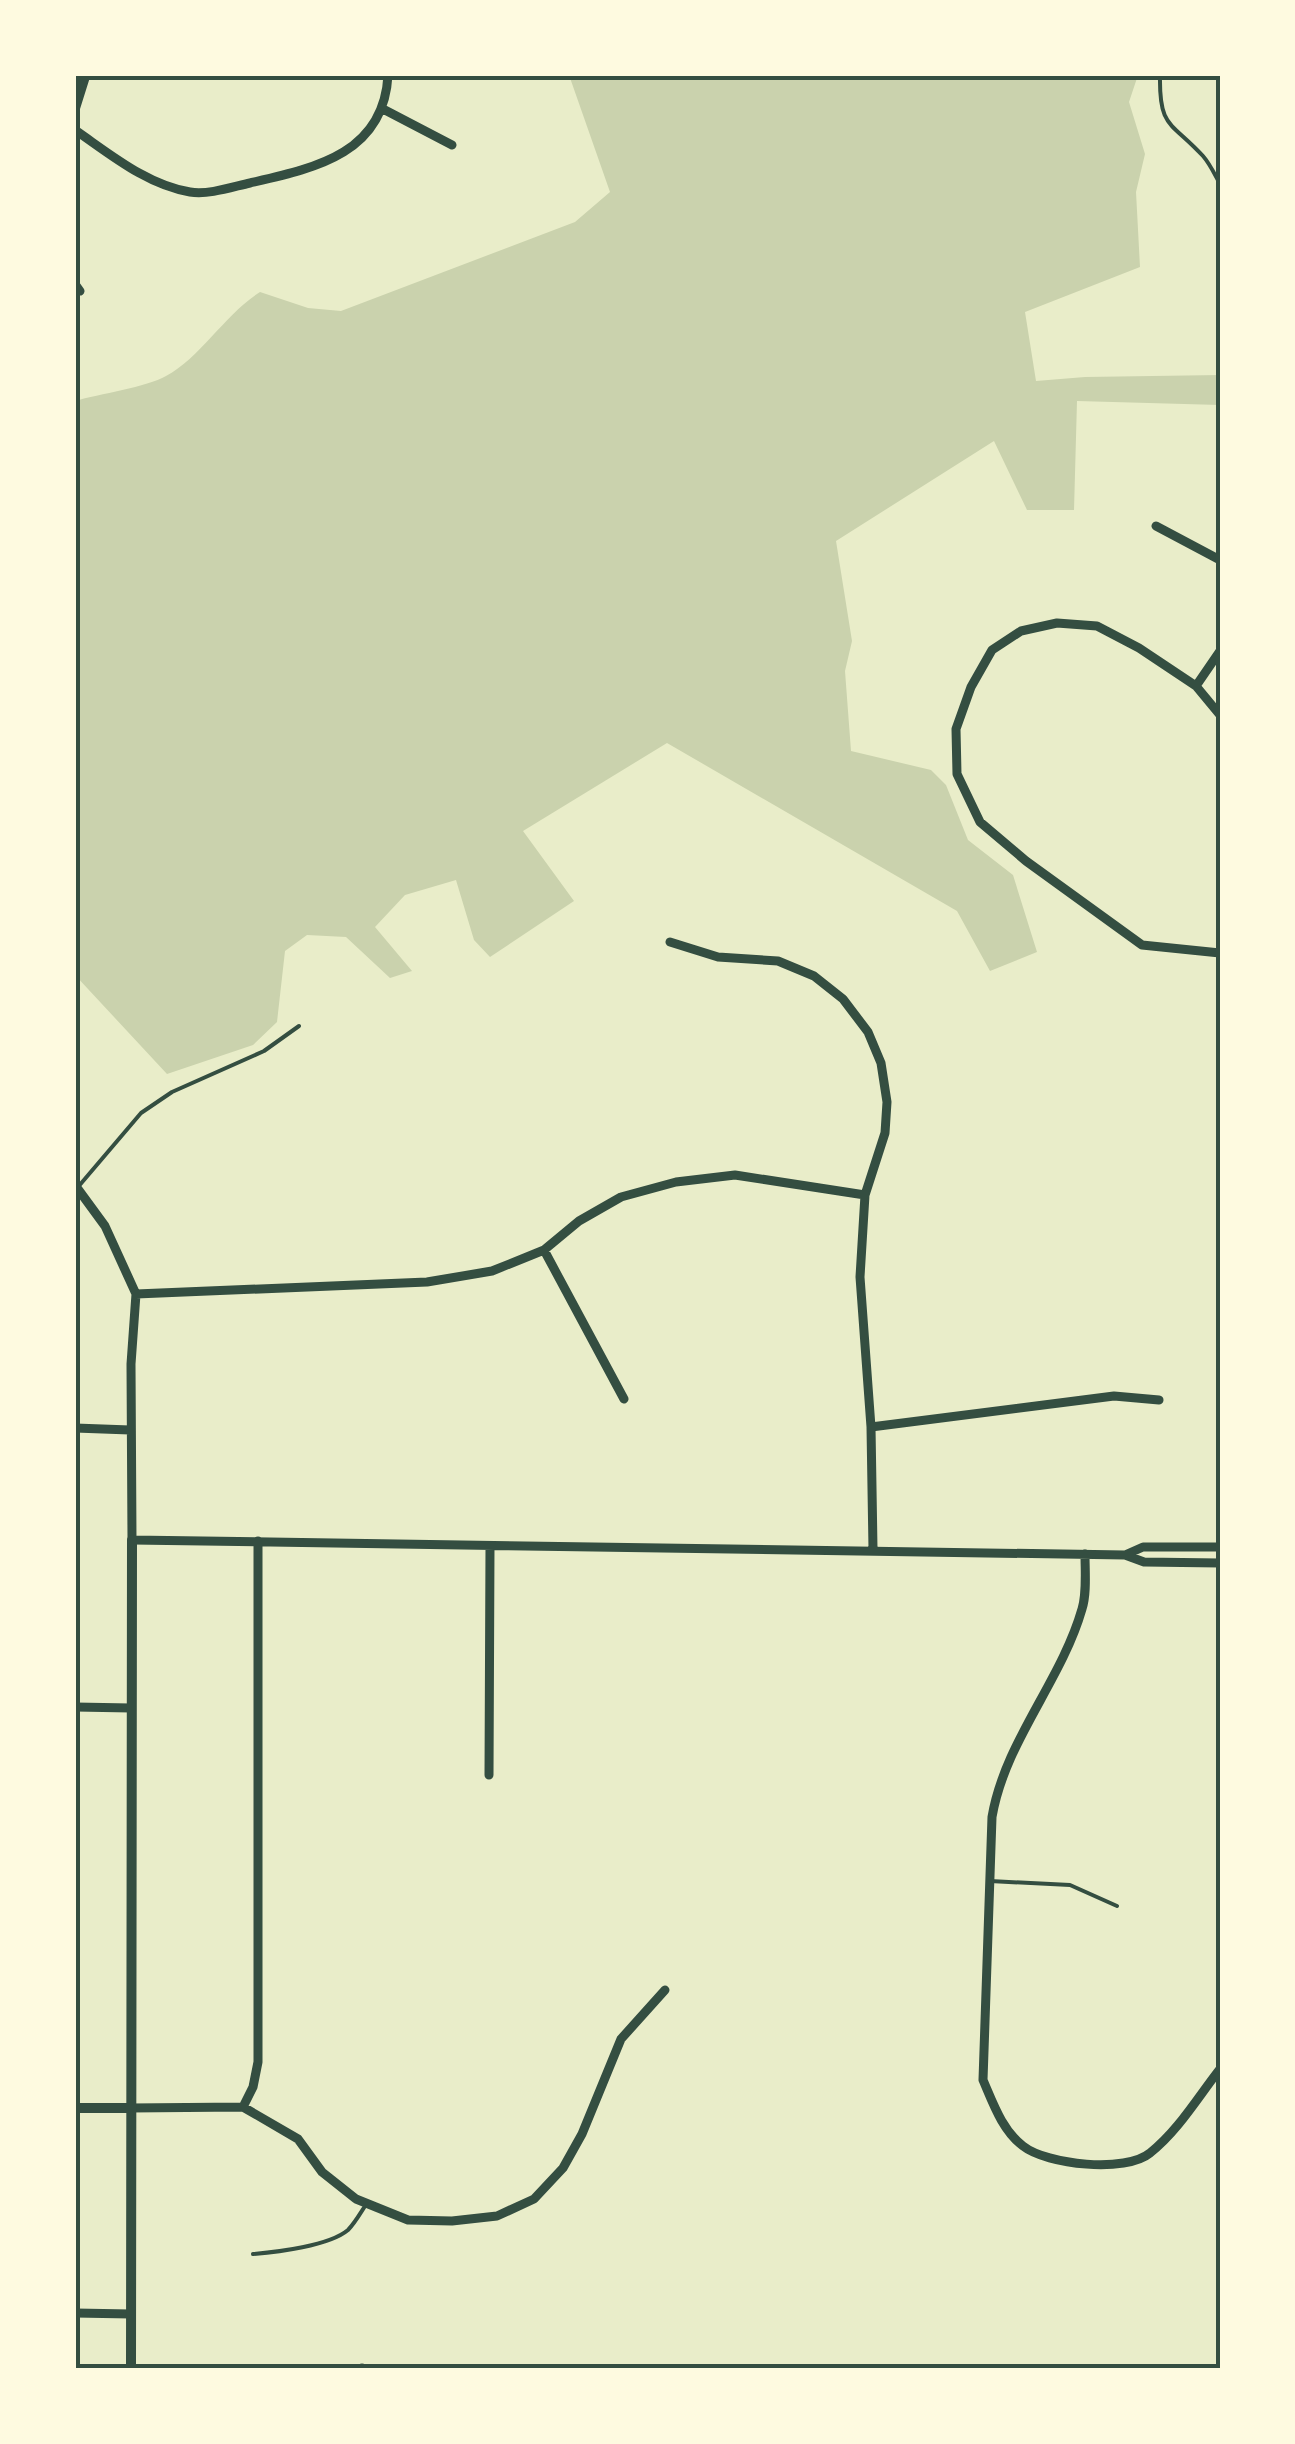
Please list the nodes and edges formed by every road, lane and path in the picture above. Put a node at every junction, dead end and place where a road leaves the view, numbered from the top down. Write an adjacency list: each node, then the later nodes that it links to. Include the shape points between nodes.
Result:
1 (86, 75): 5 (street)
2 (388, 75): 4 (street)
3 (1160, 75): 8 (lane, via 1164,117 1204,157)
4 (383, 109): 6 (street, via 333,161 193,193 162,184); 7 (street)
5 (75, 110)
6 (75, 130)
7 (452, 146)
8 (1220, 184)
9 (1156, 526): 10 (street)
10 (1220, 560)
11 (1220, 651): 12 (street)
12 (1196, 686): 13 (street); 15 (street, via 1096,626 1057,622 1021,631 992,650 971,687 956,729 956,774 980,822 1142,945)
13 (1220, 715)
14 (670, 942): 18 (street, via 718,957 778,961 843,998 868,1032 888,1102)
15 (1220, 953)
16 (299, 1026): 17 (lane, via 264,1051 141,1112)
17 (76, 1186): 20 (street, via 105,1226)
18 (864, 1195): 19 (street, via 735,1176 676,1182 621,1198); 23 (street, via 860,1277)
19 (544, 1250): 20 (street, via 492,1271 428,1282); 21 (street)
20 (136, 1294): 25 (street)
21 (624, 1398)
22 (1159, 1400): 23 (street, via 1114,1396)
23 (871, 1427): 30 (street)
24 (75, 1428): 25 (street)
25 (130, 1430): 26 (street)
26 (132, 1540): 27 (street); 35 (street)
27 (258, 1541): 28 (street); 41 (street, via 258,2062)
28 (490, 1546): 30 (street); 36 (street)
29 (1220, 1547): 32 (street, via 1144,1547)
30 (873, 1550): 31 (street)
31 (1086, 1554): 32 (street); 37 (street, via 1084,1606 998,1785)
32 (1125, 1555): 33 (street, via 1144,1562)
33 (1220, 1564)
34 (75, 1707): 35 (street)
35 (130, 1708): 43 (street)
36 (489, 1775)
37 (990, 1881): 38 (lane, via 1070,1885); 40 (street, via 983,2080 1000,2119 1024,2147 1061,2161 1101,2165 1147,2156)
38 (1116, 1906)
39 (665, 1990): 44 (street, via 621,2038 582,2134 534,2199 497,2216 452,2221 408,2220)
40 (1220, 2070)
41 (242, 2107): 43 (street); 44 (street, via 298,2138 322,2172)
42 (75, 2108): 43 (street)
43 (130, 2108): 47 (street)
44 (367, 2204): 45 (lane, via 337,2236)
45 (253, 2254)
46 (75, 2313): 47 (street)
47 (131, 2314): 48 (street)
48 (131, 2369)

